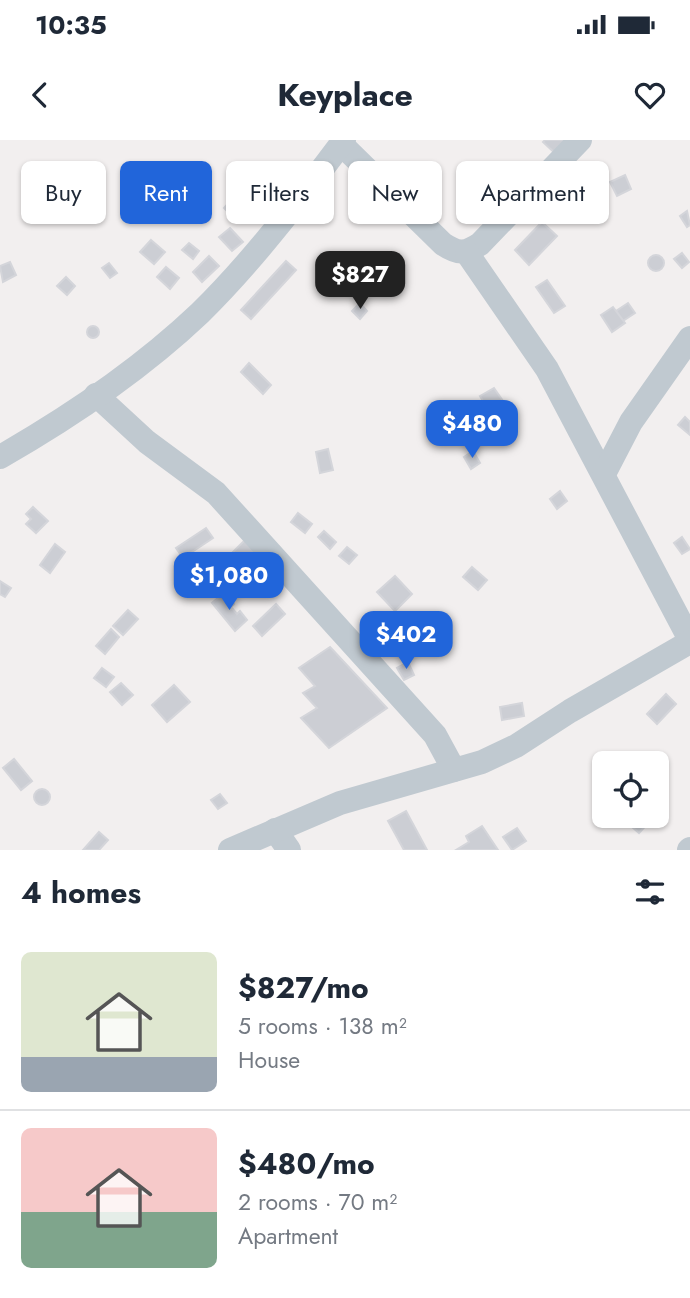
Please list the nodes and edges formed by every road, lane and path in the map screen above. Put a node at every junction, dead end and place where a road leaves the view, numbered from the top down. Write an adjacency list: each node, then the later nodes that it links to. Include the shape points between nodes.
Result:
1 (580, 140): 3 (street)
2 (342, 142): 3 (street, via 443,244); 5 (street, via 272,233 199,314)
3 (467, 253): 7 (street, via 547,369)
4 (690, 338): 7 (street, via 631,422)
5 (96, 395): 6 (street); 9 (street, via 147,442 216,493 435,735)
6 (0, 457)
7 (604, 474): 8 (street)
8 (690, 641): 9 (street, via 516,746)
9 (454, 770): 10 (street, via 340,803)
10 (282, 840): 11 (street)
11 (230, 850)

